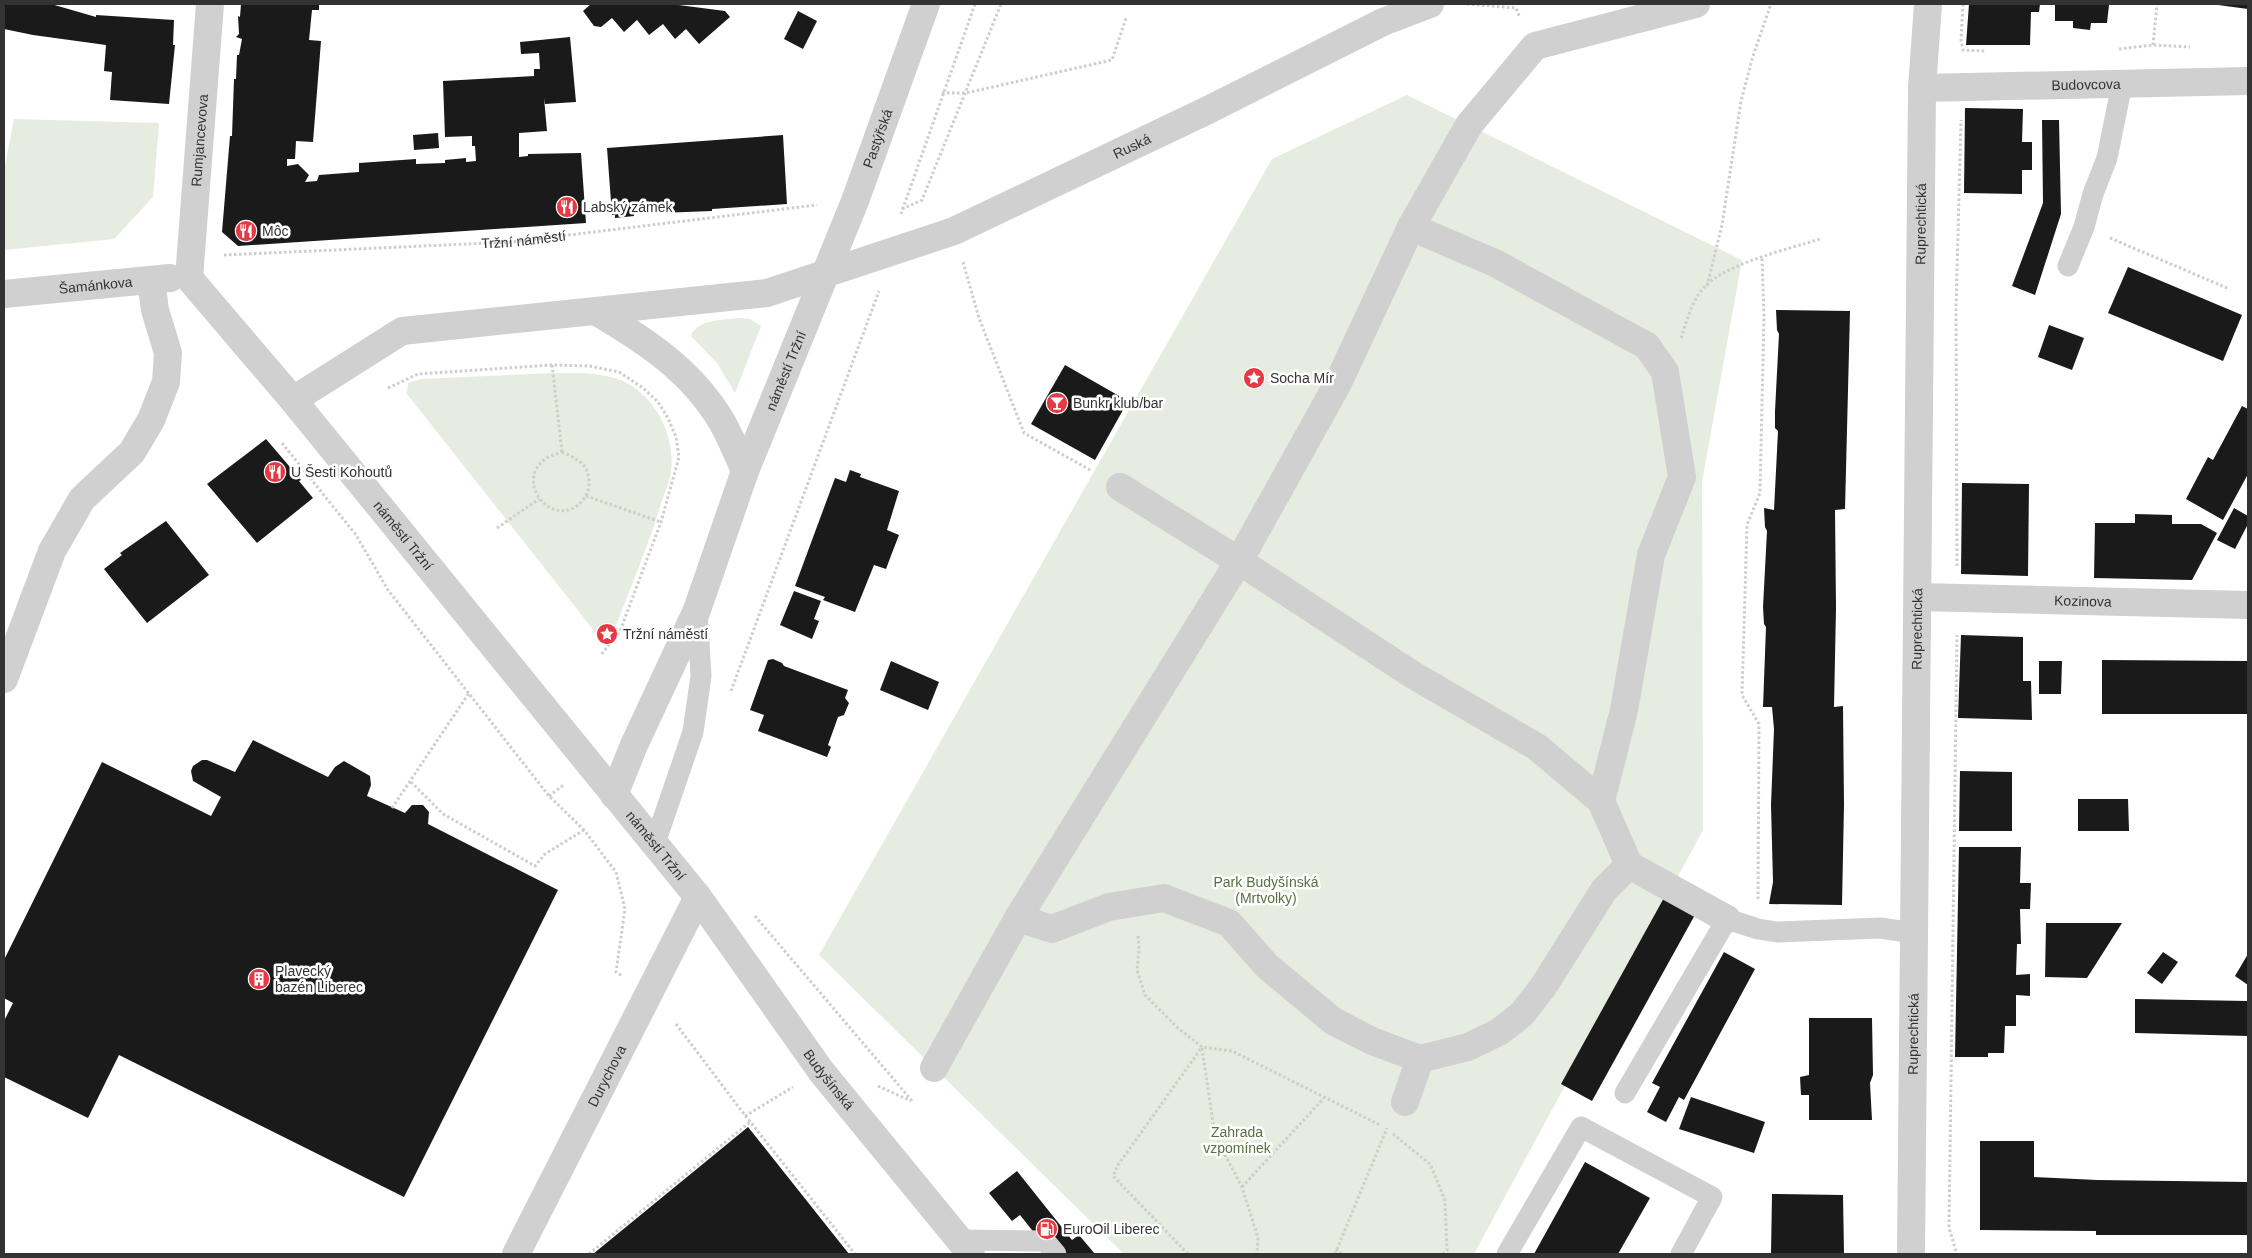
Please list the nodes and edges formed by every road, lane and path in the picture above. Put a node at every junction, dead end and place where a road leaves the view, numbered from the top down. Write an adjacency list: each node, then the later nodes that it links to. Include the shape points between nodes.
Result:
1 (210, 4): 31 (street, Rumjancevova)
2 (926, 4): 22 (street, Pastýřská)
3 (974, 4): 19 (path)
4 (1001, 4): 20 (path)
5 (1430, 4): 26 (street, Ruská, via 1383,22)
6 (1467, 4): 13 (path, via 1516,8)
7 (1696, 4): 24 (street, via 1534,46 1468,124)
8 (1771, 4): 34 (path, via 1741,100 1722,225)
9 (1928, 4): 18 (street, Ruprechtická)
10 (1964, 4): 15 (path)
11 (2157, 4): 14 (path)
12 (1126, 18): 20 (path, via 1112,60)
13 (1521, 24)
14 (2153, 45)
15 (1963, 50)
16 (2248, 81): 17 (street, Budovcova)
17 (2122, 84): 18 (street, Budovcova); 25 (lane, via 2107,158)
18 (1922, 88): 52 (street, Ruprechtická)
19 (942, 93): 20 (path); 23 (path)
20 (966, 93): 23 (path, via 922,200)
21 (1961, 116): 51 (path, via 1956,309)
22 (855, 201): 31 (path, Tržní náměstí, via 511,242); 32 (street, Pastýřská)
23 (902, 210): 28 (path)
24 (1411, 227): 39 (street, via 1495,263 1647,346); 50 (street, via 1337,385)
25 (2084, 227): 30 (lane); 35 (path)
26 (954, 232): 28 (street, Ruská); 45 (path, via 979,318 1024,433)
27 (1820, 239): 29 (path)
28 (895, 250): 32 (street, Ruská); 59 (path)
29 (1762, 257): 34 (path, via 1717,276); 74 (path, via 1764,317 1760,493 1747,525 1742,695 1759,724)
30 (2068, 266)
31 (190, 267): 33 (street, Šamánkova); 41 (street, náměstí Tržní)
32 (826, 272): 37 (street, via 767,293); 44 (street, náměstí Tržní)
33 (151, 280): 36 (street, Šamánkova); 57 (street, via 155,310 168,353 166,382 151,420 132,452 82,499 52,551)
34 (1707, 286): 39 (path, via 1693,307)
35 (2227, 288)
36 (4, 294)
37 (597, 312): 41 (street, via 402,331); 44 (street, via 646,341 688,377 722,422)
38 (552, 365): 40 (path, via 418,374); 43 (path); 48 (path, via 590,366 619,372 658,402 676,437 679,458)
39 (1665, 372): 64 (street, via 1682,476 1651,555 1624,710)
40 (388, 388)
41 (293, 400): 62 (street, náměstí Tržní)
42 (279, 438): 58 (path, via 356,535 388,590)
43 (562, 452): 46 (path, via 576,458 587,471 589,487); 47 (path, via 538,466 533,483)
44 (745, 471): 54 (street, náměstí Tržní)
45 (1120, 487): 50 (street)
46 (586, 496): 47 (path, via 580,503 564,510 546,506); 48 (path)
47 (539, 499): 49 (path)
48 (661, 522): 56 (path, via 620,631)
49 (496, 528)
50 (1239, 561): 64 (street, via 1413,675 1537,747); 72 (street)
51 (1958, 567)
52 (1918, 597): 53 (street, Kozinova); 75 (street, Ruprechtická)
53 (2248, 605)
54 (697, 610): 62 (street, náměstí Tržní); 67 (lane, via 701,676 693,732)
55 (1957, 635): 92 (path, via 1949,1228)
56 (600, 656)
57 (4, 679)
58 (469, 693): 60 (path); 63 (path)
59 (728, 698)
60 (411, 782): 65 (path); 66 (path, via 443,814 535,866 545,854)
61 (568, 782): 63 (path)
62 (614, 795): 67 (street, náměstí Tržní)
63 (550, 796): 66 (path)
64 (1601, 801): 68 (street)
65 (392, 808)
66 (584, 830): 76 (path, via 616,872 624,909 616,972)
67 (655, 844): 69 (street, náměstí Tržní)
68 (1628, 865): 73 (street); 79 (street, via 1604,890 1543,987 1522,1014 1499,1032 1468,1047)
69 (698, 897): 81 (street, Budyšínská); 93 (street, Durychova)
70 (1134, 903): 72 (street, via 1109,908 1052,929); 78 (path, via 1140,949 1137,970 1145,996); 79 (street, via 1164,898 1229,923 1267,966 1333,1021 1372,1041)
71 (754, 916): 82 (path, via 913,1102)
72 (1018, 918): 80 (street)
73 (1727, 920): 74 (lane); 83 (lane)
74 (1758, 929): 75 (lane, via 1777,932 1880,928)
75 (1914, 933): 104 (street, Ruprechtická)
76 (622, 976)
77 (676, 1024): 86 (path)
78 (1202, 1047): 84 (path, via 1232,1051); 89 (path, via 1215,1136); 97 (path, via 1113,1176)
79 (1420, 1059): 85 (street)
80 (934, 1068)
81 (821, 1071): 86 (path); 90 (street, Budyšínská)
82 (872, 1083)
83 (1625, 1093)
84 (1324, 1098): 88 (path); 89 (path)
85 (1405, 1102)
86 (745, 1116): 87 (path)
87 (750, 1122): 94 (path); 95 (path)
88 (1386, 1128): 91 (path); 101 (path, via 1430,1164 1445,1200 1446,1250)
89 (1242, 1187): 98 (path, via 1258,1238)
90 (965, 1247): 96 (lane, via 1045,1241)
91 (1336, 1248): 99 (path); 100 (path)
92 (1956, 1252)
93 (516, 1254)
94 (589, 1254)
95 (855, 1254)
96 (1056, 1254)
97 (1188, 1254)
98 (1257, 1254)
99 (1335, 1254)
100 (1342, 1254)
101 (1443, 1254)
102 (1507, 1254): 103 (lane, via 1582,1127 1712,1197)
103 (1681, 1254)
104 (1911, 1254)

